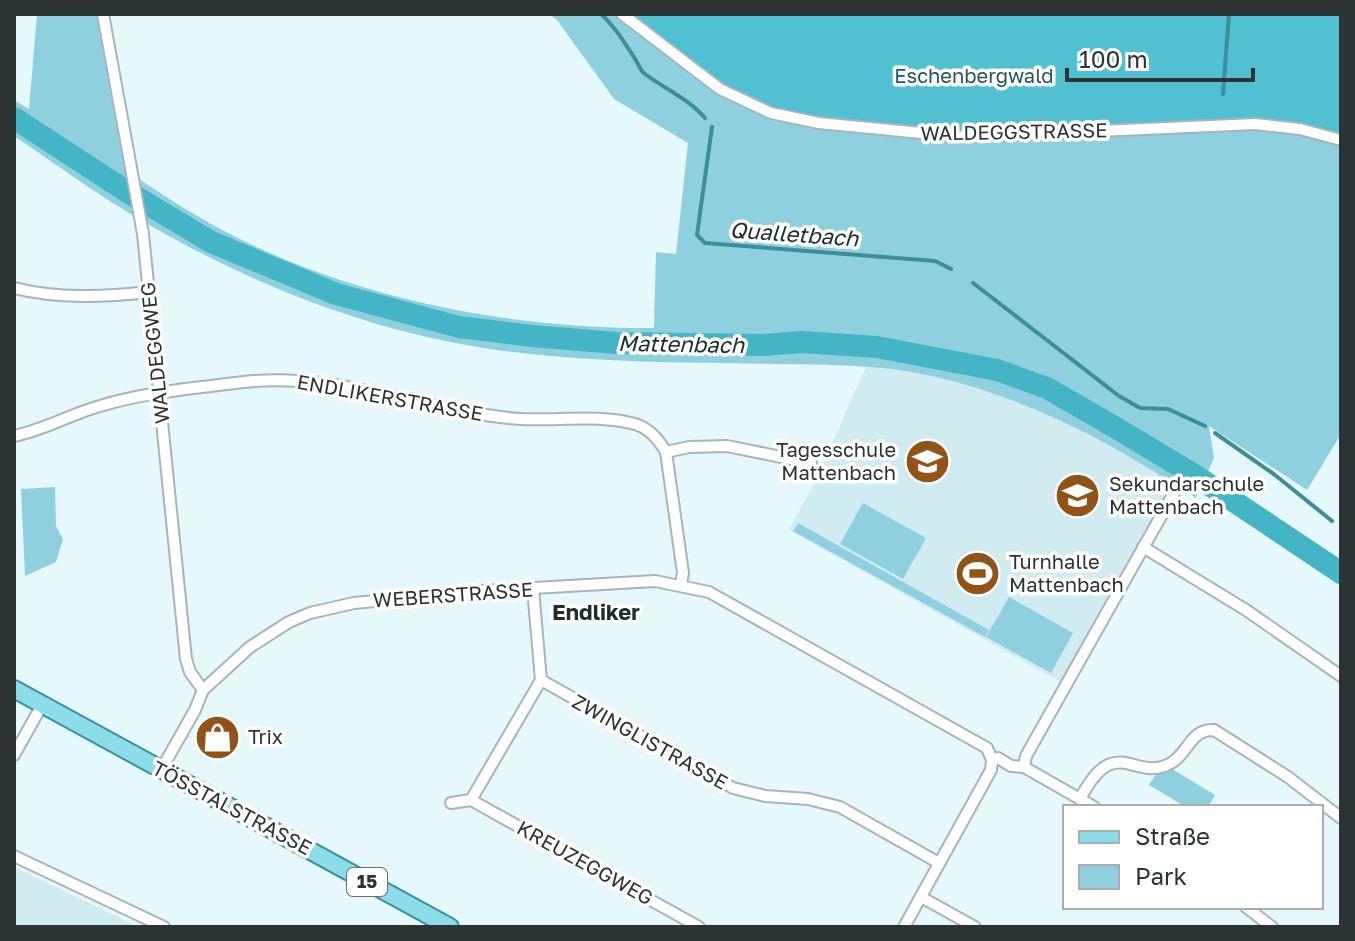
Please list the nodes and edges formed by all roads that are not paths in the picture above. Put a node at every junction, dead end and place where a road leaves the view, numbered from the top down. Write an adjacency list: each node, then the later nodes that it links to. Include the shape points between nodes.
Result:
1 (103, 14): 5 (street, WALDEGGWEG)
2 (622, 14): 3 (street, WALDEGGSTRASSE, via 720,89 795,119 963,137 1255,124)
3 (1341, 140)
4 (14, 288): 5 (street, via 106,296)
5 (149, 292): 6 (street, WALDEGGWEG)
6 (159, 394): 7 (street, ENDLIKERSTRASSE, via 97,406); 8 (street, ENDLIKERSTRASSE, via 247,382 323,383 520,419 623,421 640,426); 17 (street, WALDEGGWEG, via 186,659)
7 (14, 436)
8 (666, 452): 9 (street, via 727,446); 12 (street)
9 (811, 463)
10 (1178, 486): 11 (street)
11 (1143, 547): 14 (street); 21 (street)
12 (681, 584): 13 (street, WEBERSTRASSE); 20 (street, WEBERSTRASSE, via 709,592 975,741 987,748)
13 (533, 589): 15 (street); 17 (street, WEBERSTRASSE, via 354,603 310,613 250,647)
14 (1341, 676)
15 (541, 680): 24 (street); 29 (street, ZWINGLISTRASSE, via 733,788 840,807)
16 (14, 689): 18 (main road, TÖSSTALSTRASSE / 15)
17 (203, 690): 22 (street, WEBERSTRASSE)
18 (42, 705): 19 (street); 22 (main road, TÖSSTALSTRASSE / 15)
19 (14, 755)
20 (992, 760): 21 (street, WEBERSTRASSE); 29 (street)
21 (1024, 767): 23 (street, WEBERSTRASSE)
22 (161, 770): 33 (main road, TÖSSTALSTRASSE / 15)
23 (1080, 799): 26 (street, WEBERSTRASSE); 27 (street, via 1099,770 1112,763 1169,765 1194,736 1214,730)
24 (471, 800): 25 (street); 34 (street, KREUZEGGWEG)
25 (451, 803)
26 (1090, 805)
27 (1341, 818)
28 (14, 856): 32 (street)
29 (939, 863): 30 (street)
30 (921, 897): 35 (street); 36 (street)
31 (1249, 909): 37 (street)
32 (164, 927)
33 (450, 927)
34 (699, 927)
35 (904, 927)
36 (975, 927)
37 (1272, 927)

